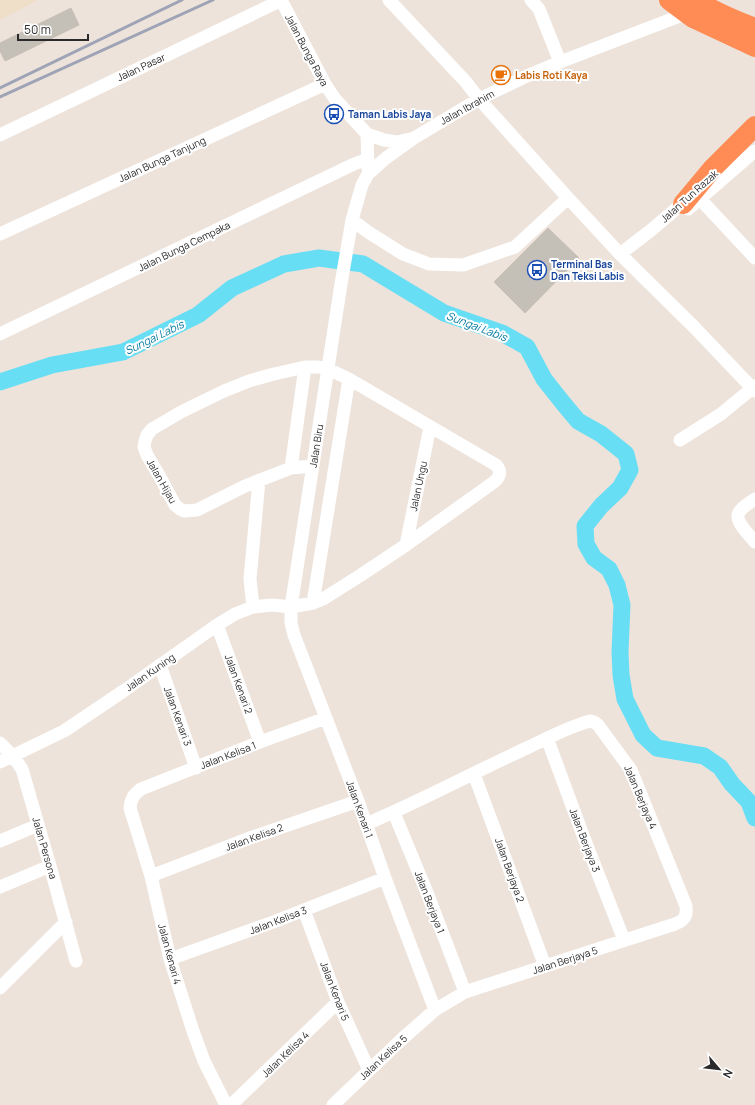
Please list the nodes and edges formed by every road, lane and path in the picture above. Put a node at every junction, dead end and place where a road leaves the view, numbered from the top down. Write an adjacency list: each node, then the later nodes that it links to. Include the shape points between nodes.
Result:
1 (282, 0): 9 (street, Jalan Bunga Raya); 13 (street, Jalan Pasar)
2 (389, 0): 10 (street)
3 (530, 0): 8 (street, via 539,9)
4 (693, 3): 5 (highway, via 706,7); 8 (street, Jalan Ibrahim, via 685,14)
5 (744, 28): 6 (highway); 7 (highway)
6 (755, 47)
7 (755, 56)
8 (560, 62): 10 (street, Jalan Ibrahim)
9 (325, 84): 12 (street, Jalan Bunga Raya); 22 (street, Jalan Bunga Tanjung)
10 (479, 99): 15 (street, Jalan Ibrahim); 19 (street)
11 (755, 126): 20 (highway, via 713,168)
12 (367, 134): 15 (street, via 397,142); 17 (street)
13 (0, 135)
14 (755, 136): 20 (street, Jalan Tun Razak)
15 (414, 138): 18 (street, Jalan Ibrahim)
16 (753, 157): 20 (street, Jalan Tun Razak)
17 (368, 159): 18 (street); 25 (street, Jalan Bunga Cempaka)
18 (368, 174): 21 (street, via 362,185)
19 (568, 198): 21 (street, via 515,247 463,265 429,264 403,254); 23 (street)
20 (691, 201): 23 (street, Jalan Tun Razak, via 650,231); 23 (street, Jalan Tun Razak, via 658,235); 24 (street)
21 (352, 220): 27 (street, Jalan Biru)
22 (0, 234)
23 (623, 257): 29 (street)
24 (755, 258)
25 (0, 334)
26 (305, 367): 27 (street, Jalan Hijau); 33 (street); 34 (street, Jalan Hijau, via 249,381 224,391 181,412 152,429 147,435 144,447 147,455 175,506 184,511 197,510)
27 (328, 370): 28 (street, Jalan Hijau); 32 (street, Jalan Biru)
28 (349, 379): 30 (street, Jalan Hijau); 38 (street)
29 (754, 388): 31 (street, via 721,414)
30 (430, 427): 37 (street, Jalan Ungu); 37 (street, Jalan Hijau, via 496,465 500,473 494,482)
31 (680, 440)
32 (312, 466): 33 (street, Jalan Hijau); 40 (street, Jalan Biru)
33 (290, 468): 34 (street, Jalan Hijau)
34 (259, 480): 39 (street, via 250,578)
35 (755, 499): 36 (street, via 741,509 737,516 738,521)
36 (755, 542)
37 (406, 545): 38 (street, Jalan Kuning)
38 (313, 603): 40 (street, Jalan Kuning)
39 (253, 607): 40 (street, Jalan Kuning); 41 (street, Jalan Kuning)
40 (290, 607): 43 (street, Jalan Kenari 1, via 294,635)
41 (217, 625): 42 (street, Jalan Kuning); 45 (street, Jalan Kenari 2)
42 (160, 665): 47 (street, Jalan Kuning, via 64,731); 49 (street, Jalan Kenari 3)
43 (326, 718): 45 (street, Jalan Kelisa 1); 52 (street, Jalan Kenari 1)
44 (547, 738): 50 (street); 61 (street, Jalan Berjaya 4, via 590,720 598,725 631,770); 64 (street, Jalan Berjaya 3)
45 (260, 742): 49 (street, Jalan Kelisa 1)
46 (0, 743): 47 (street, Jalan Persona)
47 (13, 756): 48 (street, Jalan Kuning); 55 (street, Jalan Persona, via 22,769)
48 (0, 762)
49 (196, 768): 51 (street, Jalan Kelisa 1, via 141,790)
50 (474, 774): 53 (street); 67 (street, Jalan Berjaya 2)
51 (132, 797): 58 (street, Jalan Kenari 4, via 130,808)
52 (358, 801): 54 (street, Jalan Kenari 1); 58 (street, Jalan Kelisa 2, via 247,839)
53 (394, 813): 54 (street); 69 (street, Jalan Berjaya 1)
54 (366, 824): 59 (street, Jalan Kenari 1)
55 (38, 825): 56 (street); 57 (street, Jalan Persona)
56 (0, 840)
57 (50, 866): 60 (street); 63 (street, Jalan Persona)
58 (151, 876): 65 (street, Jalan Kenari 4)
59 (385, 878): 62 (street, Jalan Kelisa 3); 71 (street, Jalan Kenari 1)
60 (0, 887)
61 (686, 906): 64 (street, Jalan Berjaya 5, via 685,917 681,921)
62 (304, 910): 65 (street, Jalan Kelisa 3); 70 (street, Jalan Kenari 5)
63 (66, 922): 66 (street, Jalan Persona); 68 (street)
64 (624, 940): 67 (street, Jalan Berjaya 5)
65 (170, 959): 73 (street, Jalan Kenari 4, via 204,1061)
66 (76, 961)
67 (545, 966): 69 (street, Jalan Berjaya 5)
68 (0, 988)
69 (465, 992): 71 (street, Jalan Berjaya 5)
70 (338, 1002): 72 (street, Jalan Kenari 5); 74 (street, Jalan Kelisa 4)
71 (435, 1010): 72 (street, Jalan Kelisa 5)
72 (369, 1070): 75 (street, Jalan Kelisa 5)
73 (226, 1105)
74 (231, 1105)
75 (333, 1105)

